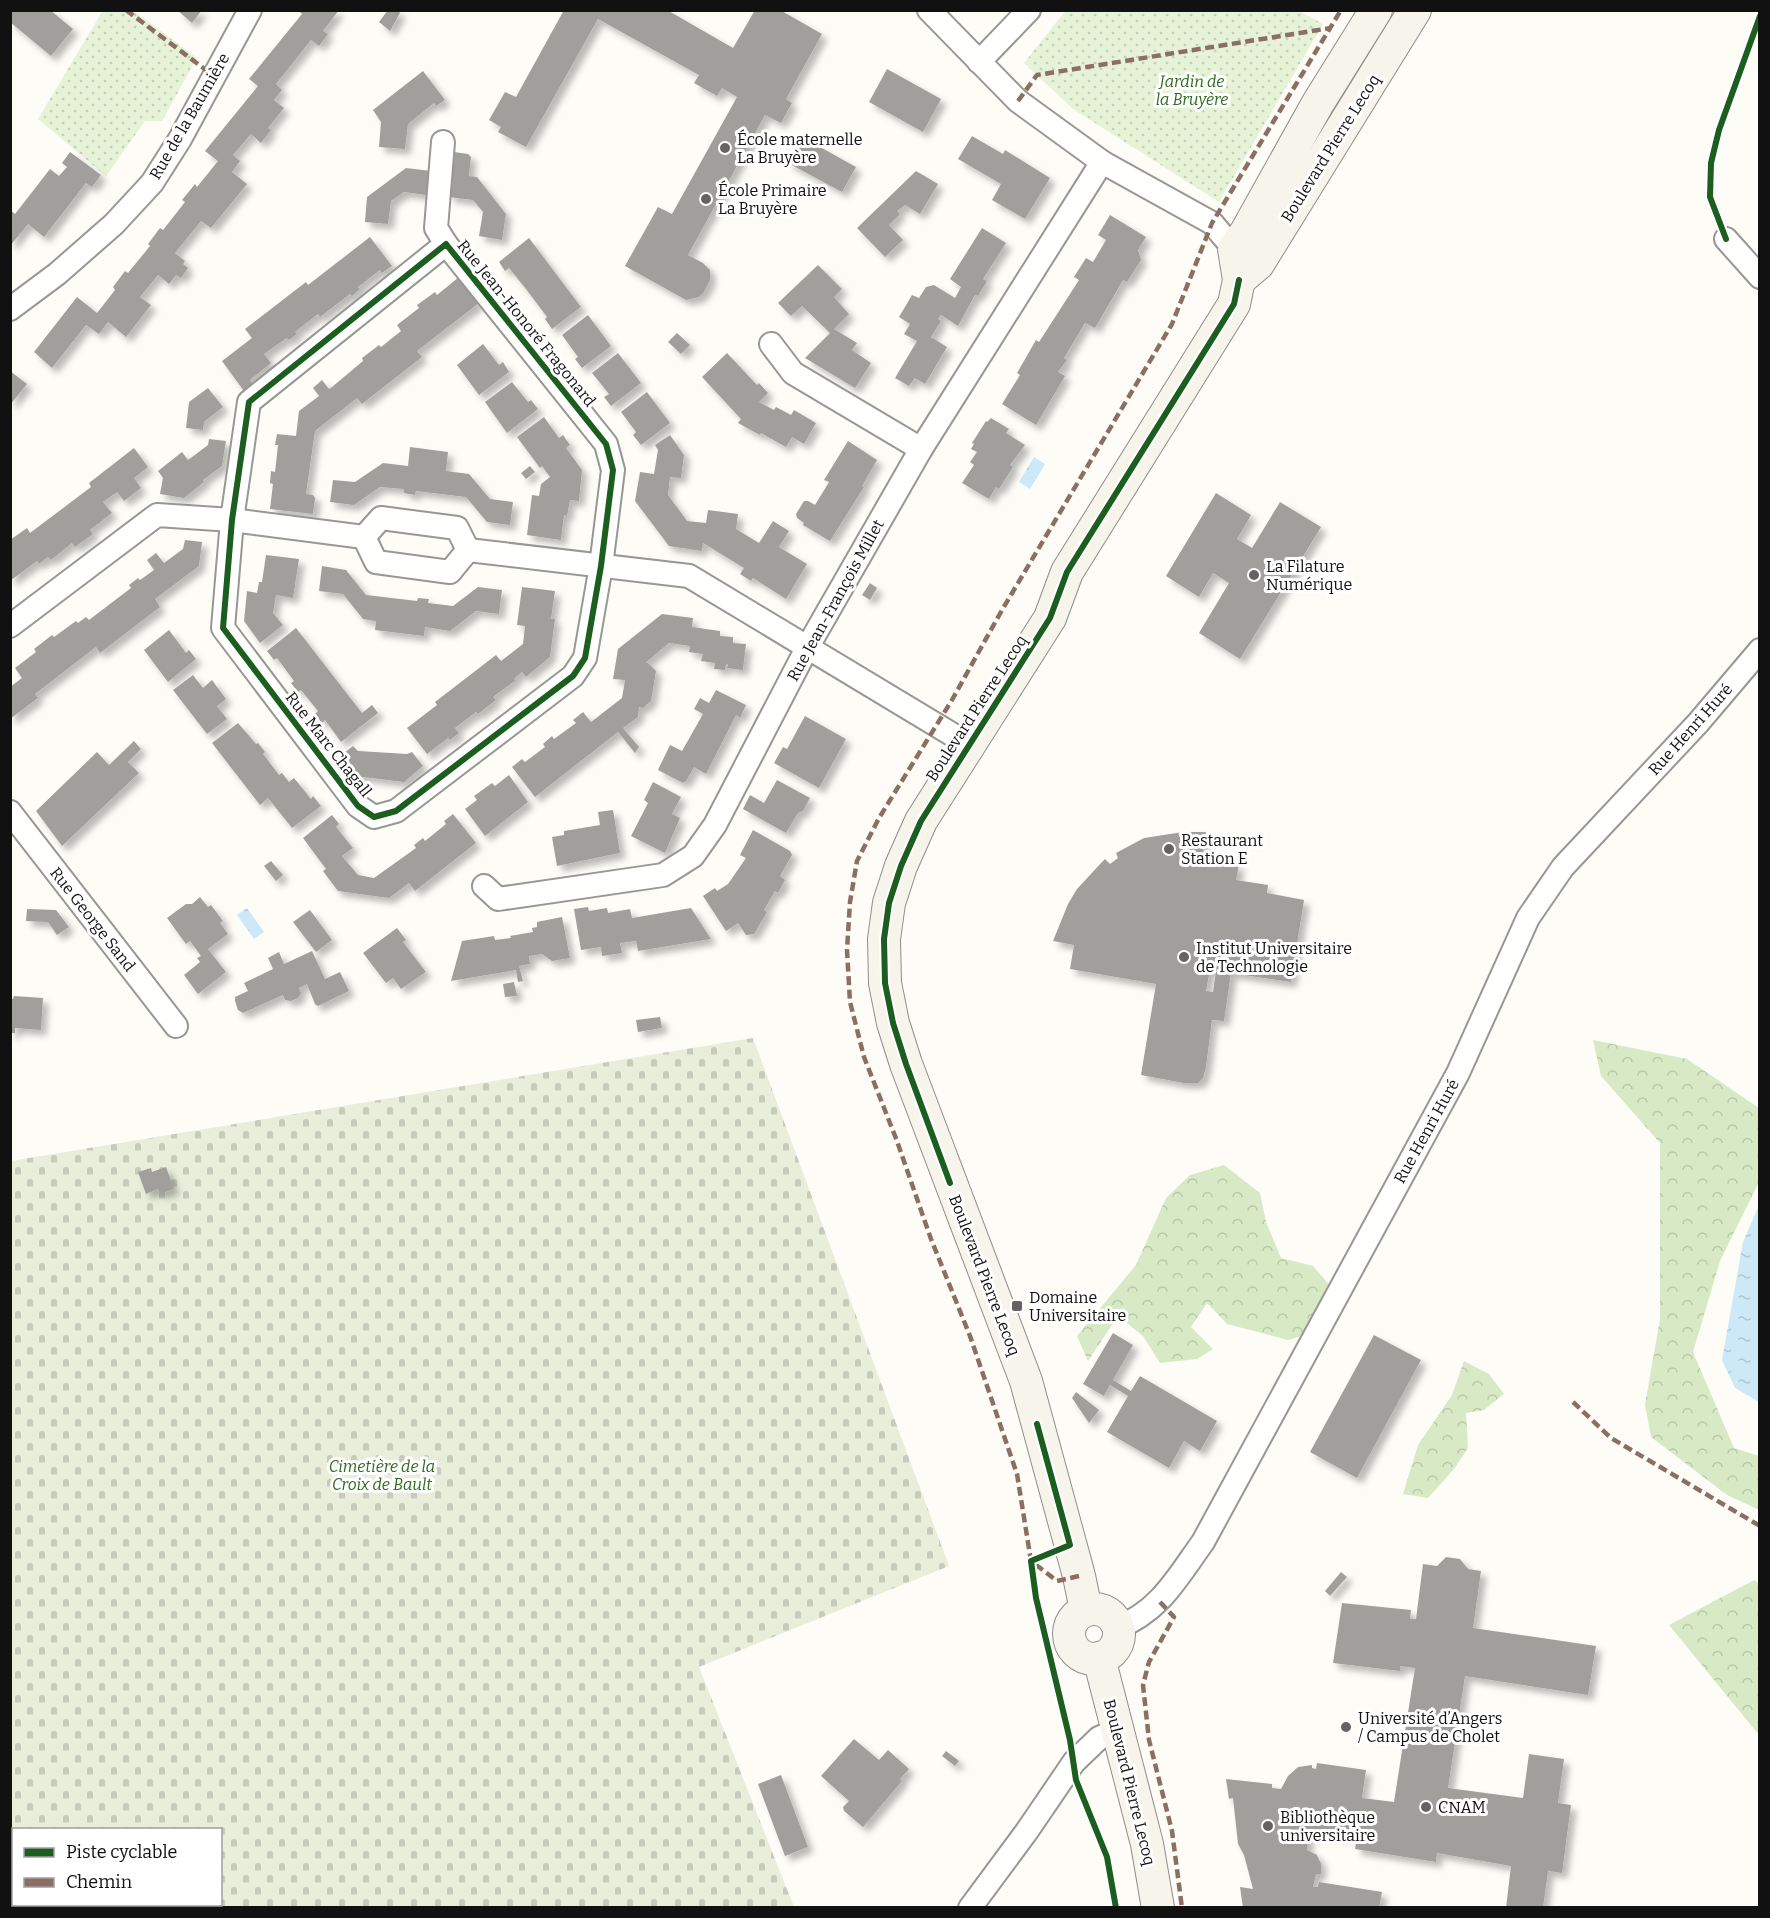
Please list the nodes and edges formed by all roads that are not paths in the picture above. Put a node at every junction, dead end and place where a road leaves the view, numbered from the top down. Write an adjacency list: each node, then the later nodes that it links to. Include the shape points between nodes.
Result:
1 (250, 10): 14 (street, Rue de la Baumière, via 152,183 57,274)
2 (929, 10): 6 (street)
3 (1029, 10): 6 (street)
4 (1376, 10): 11 (street, Boulevard Pierre Lecoq)
5 (1414, 10): 13 (street, Boulevard Pierre Lecoq, via 1258,264)
6 (979, 62): 8 (street, via 1018,101)
7 (443, 142): 10 (street, Rue Jean-Honoré Fragonard, via 436,228)
8 (1102, 162): 11 (street, via 1212,224); 16 (street, Rue Jean-François Millet)
9 (1726, 239): 12 (street)
10 (447, 244): 17 (street, Rue Jean-Honoré Fragonard, via 249,402); 20 (street, Rue Jean-Honoré Fragonard, via 606,444 613,470)
11 (1233, 249): 13 (street, Boulevard Pierre Lecoq)
12 (1760, 277)
13 (1239, 280): 24 (street, Boulevard Pierre Lecoq, via 1233,304 1067,572 1050,618)
14 (10, 309)
15 (771, 344): 16 (street, via 794,373)
16 (921, 449): 22 (street, Rue Jean-François Millet)
17 (232, 520): 18 (street); 20 (street, Rue Marc Chagall, via 223,628 358,806 374,817 396,811 573,676 585,658); 21 (street, via 157,515)
18 (364, 537): 19 (street, via 381,518 457,528); 19 (street, via 376,562 450,572)
19 (468, 550): 20 (street)
20 (601, 566): 22 (street, via 689,576)
21 (10, 626)
22 (807, 648): 24 (street, via 953,735); 26 (street, Rue Jean-François Millet, via 716,825 693,856 663,875 498,899)
23 (1760, 650): 29 (street, Rue Henri Huré, via 1698,723 1563,867 1528,918 1458,1073 1203,1542 1160,1602 1145,1615)
24 (966, 748): 28 (street, Boulevard Pierre Lecoq, via 921,821 901,866 889,903 884,939 885,983 906,1064 1026,1381)
25 (10, 812): 27 (street, Rue George Sand)
26 (484, 886)
27 (176, 1026)
28 (1086, 1610): 29 (street, via 1109,1614); 30 (street, via 1070,1627 1071,1644 1083,1656)
29 (1118, 1628): 30 (street, via 1116,1643)
30 (1099, 1658): 31 (street, Boulevard Pierre Lecoq)
31 (1118, 1730): 32 (street, via 1099,1738 1074,1762); 33 (street, Boulevard Pierre Lecoq, via 1147,1844)
32 (970, 1908)
33 (1158, 1908)

